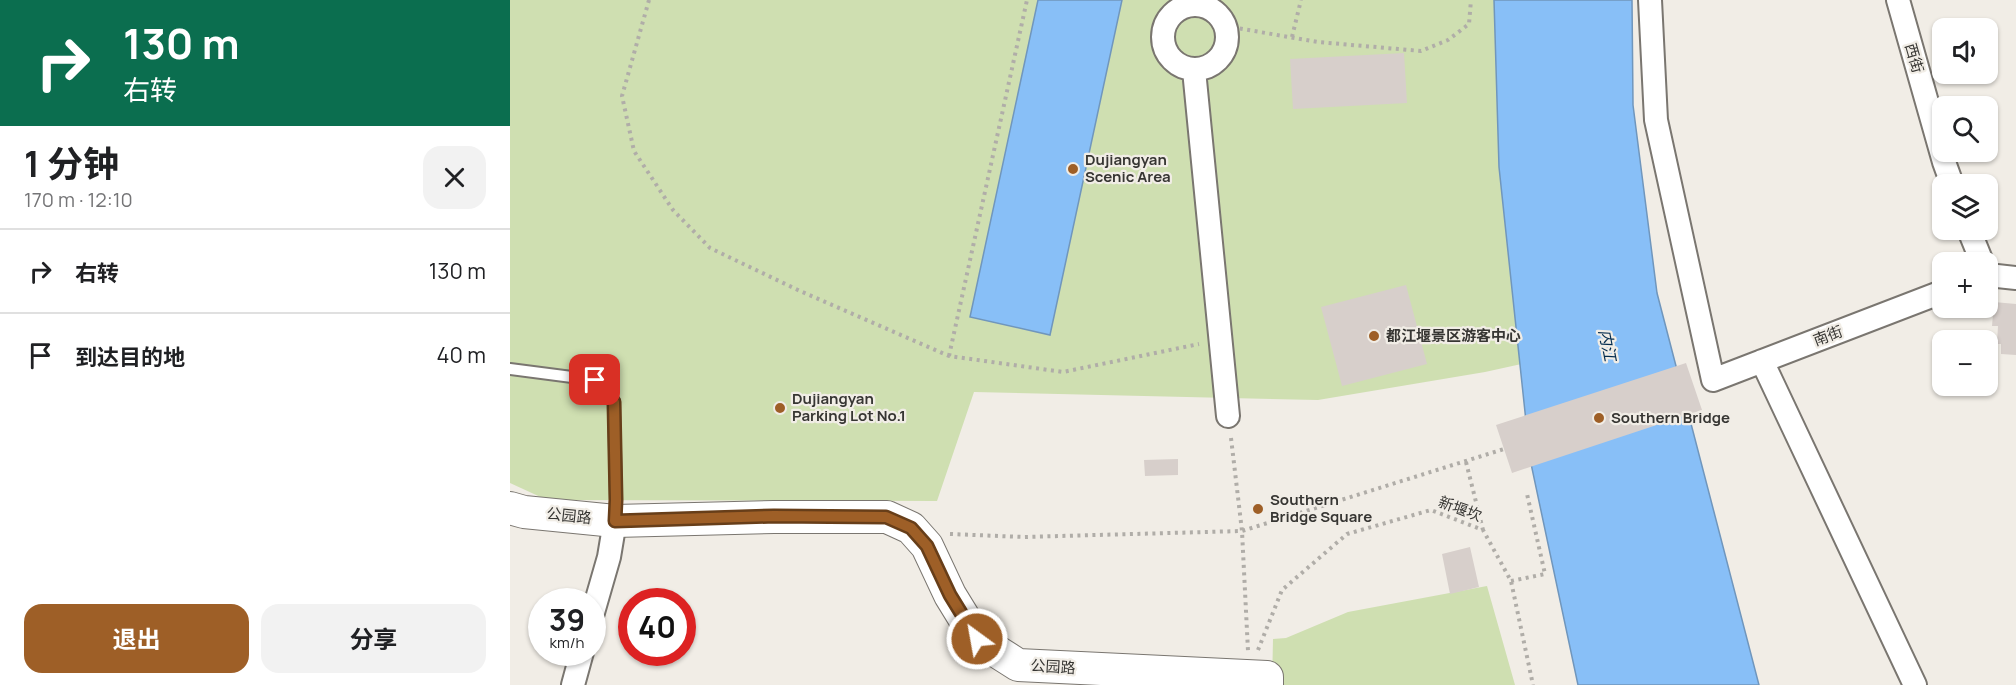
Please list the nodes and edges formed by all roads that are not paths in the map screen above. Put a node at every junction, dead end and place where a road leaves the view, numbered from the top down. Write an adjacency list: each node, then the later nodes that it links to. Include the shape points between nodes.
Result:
1 (1650, 0): 9 (street, 南街, via 1656,120 1713,380)
2 (1898, 0): 5 (street, 西街)
3 (1194, 3): 4 (street, via 1172,14 1162,33 1167,54 1184,68); 4 (street, via 1220,17 1227,37 1221,57 1204,69)
4 (1194, 70): 11 (street)
5 (1948, 174)
6 (1998, 276): 7 (street)
7 (2016, 278)
8 (1932, 296): 9 (street, 南街)
9 (1762, 361): 18 (street)
10 (510, 369): 13 (lane, via 595,380 614,402)
11 (1228, 416)
12 (510, 508): 13 (street, 公园路)
13 (615, 521): 14 (street); 16 (street, 公园路, via 886,517 911,528 927,546 977,639 1018,665)
14 (600, 588)
15 (578, 666): 17 (street)
16 (1257, 681)
17 (573, 685)
18 (1915, 685)

